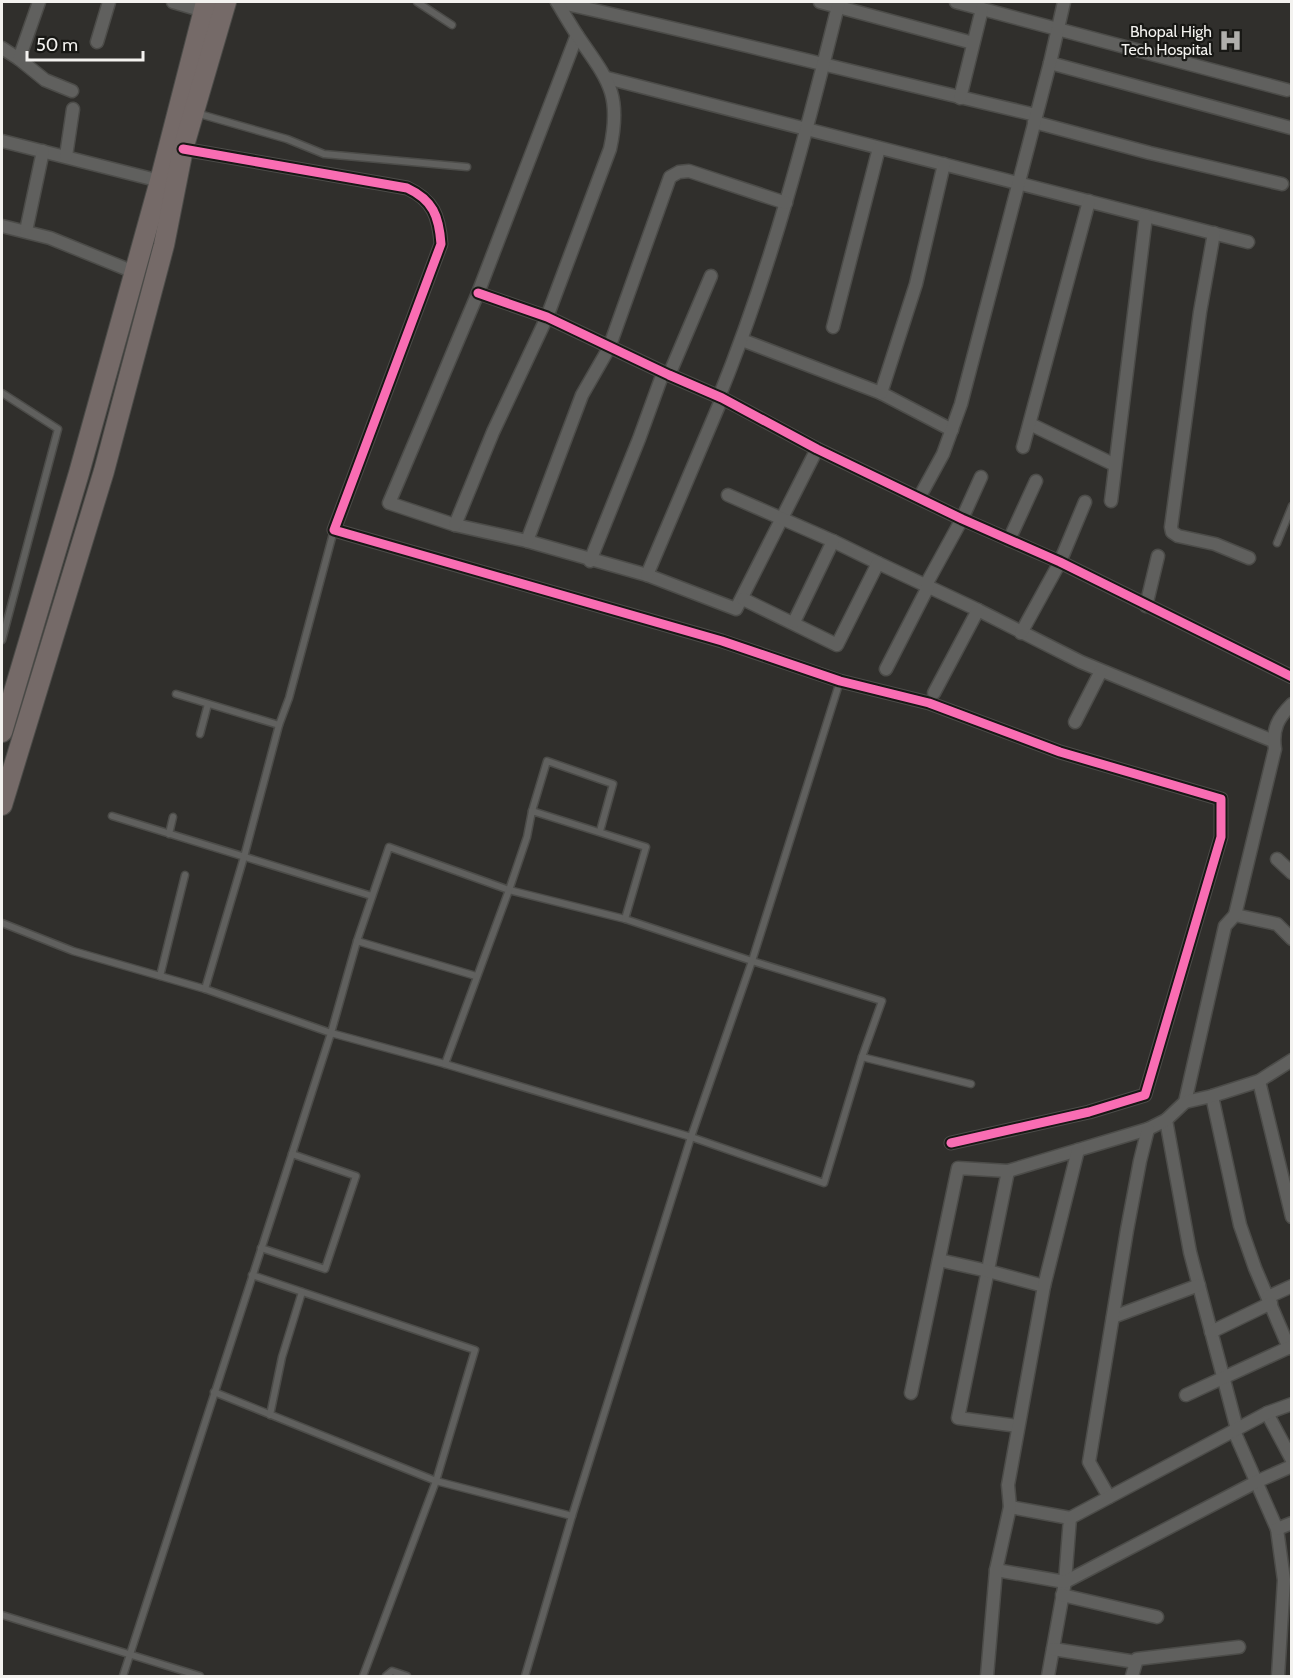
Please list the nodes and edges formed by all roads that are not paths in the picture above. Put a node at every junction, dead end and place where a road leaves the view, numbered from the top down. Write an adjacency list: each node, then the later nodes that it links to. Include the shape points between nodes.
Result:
1 (39, 2): 19 (street)
2 (109, 2): 16 (street)
3 (173, 2): 11 (street)
4 (226, 2): 27 (main road)
5 (417, 2): 13 (lane)
6 (557, 2): 15 (street); 21 (street)
7 (820, 2): 10 (street)
8 (956, 2): 12 (street)
9 (1064, 2): 14 (street)
10 (838, 4): 17 (street); 21 (street)
11 (205, 6): 38 (main road)
12 (982, 9): 14 (street); 17 (street)
13 (452, 25)
14 (1058, 29): 20 (street); 23 (street)
15 (577, 35): 22 (street); 50 (street)
16 (97, 42)
17 (973, 43): 25 (street)
18 (2, 48): 19 (street)
19 (19, 59): 24 (street, via 45,80)
20 (1050, 63): 28 (street); 29 (street)
21 (823, 64): 25 (street); 30 (street)
22 (607, 78): 30 (street); 51 (street, via 614,104 615,129 610,149)
23 (1287, 90)
24 (72, 91)
25 (960, 98): 28 (street)
26 (73, 109): 35 (street)
27 (194, 112): 33 (main road); 37 (lane, via 324,154)
28 (1035, 119): 39 (street); 40 (street, via 1150,153)
29 (1291, 128)
30 (805, 129): 32 (street); 42 (street)
31 (2, 141): 34 (street)
32 (879, 148): 36 (street); 52 (street)
33 (183, 149): 74 (street, via 407,188 421,195 435,214 441,244); 105 (main road, via 164,245 104,471)
34 (43, 151): 35 (street); 45 (street)
35 (66, 156): 38 (street)
36 (944, 164): 39 (street); 57 (street, via 916,284)
37 (467, 167)
38 (160, 181): 48 (main road)
39 (1018, 183): 41 (street); 60 (street)
40 (1282, 184)
41 (1089, 201): 43 (street); 59 (street)
42 (786, 203): 53 (street); 54 (street, via 689,171 670,177)
43 (1146, 216): 46 (street); 63 (street)
44 (2, 226): 45 (street)
45 (26, 231): 48 (street)
46 (1214, 233): 47 (street); 80 (street, via 1171,527 1178,536 1215,544)
47 (1248, 242)
48 (134, 272): 102 (main road)
49 (711, 276): 55 (street)
50 (478, 293): 51 (street); 73 (street, via 389,503)
51 (547, 317): 54 (street); 73 (street, via 493,432)
52 (833, 327)
53 (742, 340): 57 (street); 58 (street)
54 (609, 348): 55 (street); 76 (street, via 582,394)
55 (666, 374): 58 (street); 81 (street)
56 (2, 393): 91 (lane, via 58,429)
57 (881, 393): 60 (street)
58 (720, 397): 62 (street); 84 (street)
59 (1030, 424): 61 (street); 63 (street)
60 (952, 430): 67 (street)
61 (1023, 447)
62 (817, 449): 67 (street); 71 (street)
63 (1115, 465): 68 (street)
64 (981, 477): 72 (street)
65 (1036, 481): 75 (street)
66 (728, 495): 71 (street)
67 (919, 498): 72 (street)
68 (1111, 501)
69 (1085, 502): 82 (street)
70 (1292, 506): 78 (lane)
71 (781, 518): 77 (street); 86 (street)
72 (962, 519): 75 (street); 85 (street)
73 (456, 525): 76 (street)
74 (334, 530): 95 (street, via 675,627); 101 (lane)
75 (1009, 540): 82 (street)
76 (526, 541): 81 (street)
77 (833, 541): 83 (street); 89 (street)
78 (1277, 543)
79 (1158, 556): 87 (street)
80 (1249, 558)
81 (590, 561): 84 (street)
82 (1059, 561): 87 (street); 90 (street)
83 (878, 563): 85 (street); 89 (street, via 837,645)
84 (647, 575): 86 (street, via 736,609)
85 (928, 586): 88 (street); 92 (street)
86 (743, 599): 89 (street)
87 (1146, 606): 94 (street)
88 (978, 610): 90 (street); 96 (street)
89 (794, 622)
90 (1021, 633): 93 (street)
91 (2, 640)
92 (885, 669)
93 (1101, 670): 100 (street); 104 (street)
94 (1292, 677)
95 (840, 681): 122 (lane); 137 (street, via 929,703 1060,752 1221,799 1221,837 1145,1095 1089,1112)
96 (934, 693)
97 (176, 694): 99 (lane)
98 (1292, 704): 104 (street, via 1278,718)
99 (208, 705): 101 (lane); 103 (lane)
100 (1075, 722)
101 (279, 725): 111 (lane)
102 (2, 732)
103 (200, 734)
104 (1274, 741): 117 (street)
105 (2, 805)
106 (532, 811): 109 (lane); 109 (lane, via 547,761 613,784); 115 (lane)
107 (112, 816): 110 (lane)
108 (173, 817): 110 (lane)
109 (600, 831): 118 (lane, via 646,847)
110 (169, 834): 111 (lane)
111 (244, 857): 116 (lane); 125 (lane)
112 (1277, 859): 113 (street)
113 (1290, 870)
114 (185, 875): 123 (lane)
115 (509, 890): 116 (lane, via 389,848); 118 (lane); 124 (lane)
116 (372, 896): 121 (lane)
117 (1235, 915): 120 (street, via 1276,924); 133 (street, via 1225,926)
118 (625, 919): 122 (lane)
119 (2, 923): 123 (lane, via 73,951)
120 (1292, 939)
121 (357, 941): 124 (lane); 126 (lane)
122 (752, 961): 127 (lane, via 882,1001); 136 (lane)
123 (160, 976): 125 (lane)
124 (476, 976): 129 (lane)
125 (205, 989): 126 (lane)
126 (331, 1033): 129 (lane); 139 (lane)
127 (862, 1057): 131 (lane); 136 (lane, via 824,1183)
128 (1292, 1060): 130 (street)
129 (445, 1064): 136 (lane)
130 (1259, 1081): 132 (street); 141 (street)
131 (971, 1084)
132 (1212, 1096): 133 (street); 150 (street, via 1240,1225)
133 (1185, 1102): 134 (street)
134 (1166, 1119): 135 (street); 146 (street)
135 (1148, 1129): 138 (street); 151 (street)
136 (691, 1137): 169 (lane)
137 (951, 1143)
138 (1078, 1150): 140 (street); 147 (street)
139 (292, 1154): 142 (lane); 142 (lane, via 356,1176 325,1269)
140 (1008, 1171): 143 (street, via 957,1168); 144 (street)
141 (1292, 1217)
142 (261, 1248): 145 (lane)
143 (939, 1260): 144 (street); 156 (street)
144 (988, 1271): 147 (street); 161 (street, via 958,1418)
145 (252, 1275): 149 (lane); 155 (lane)
146 (1199, 1285): 151 (street); 152 (street)
147 (1044, 1286): 161 (street)
148 (1292, 1286): 150 (street)
149 (303, 1292): 160 (lane, via 282,1357); 165 (lane, via 475,1350)
150 (1269, 1300): 152 (street); 153 (street)
151 (1113, 1317): 167 (street, via 1089,1462)
152 (1211, 1332): 154 (street)
153 (1290, 1347): 154 (street)
154 (1224, 1378): 157 (street); 162 (street)
155 (214, 1392): 160 (lane); 180 (lane)
156 (911, 1393)
157 (1186, 1395)
158 (1292, 1404): 159 (street)
159 (1267, 1413): 162 (street); 163 (street)
160 (270, 1415): 165 (lane)
161 (1018, 1426): 168 (street, via 1008,1485)
162 (1236, 1430): 166 (street); 167 (street)
163 (1292, 1460)
164 (1292, 1466): 166 (street)
165 (436, 1481): 169 (lane); 185 (lane)
166 (1258, 1481): 172 (street); 174 (street)
167 (1109, 1497): 170 (street)
168 (1010, 1508): 170 (street); 173 (street)
169 (572, 1516): 188 (lane)
170 (1070, 1518): 174 (street)
171 (1292, 1523): 172 (street)
172 (1277, 1529): 192 (street, via 1284,1580)
173 (996, 1570): 174 (street); 189 (street)
174 (1065, 1582): 175 (street)
175 (1062, 1595): 177 (street); 179 (street)
176 (2, 1615): 180 (lane)
177 (1157, 1617)
178 (1239, 1647): 181 (street)
179 (1053, 1649): 181 (street); 190 (street)
180 (129, 1655): 182 (lane); 183 (lane)
181 (1136, 1662): 191 (street)
182 (192, 1675): 184 (lane)
183 (123, 1677)
184 (200, 1677)
185 (363, 1677)
186 (386, 1677): 187 (lane, via 392,1671)
187 (406, 1677)
188 (525, 1677)
189 (987, 1677)
190 (1048, 1677)
191 (1132, 1677)
192 (1278, 1677)

